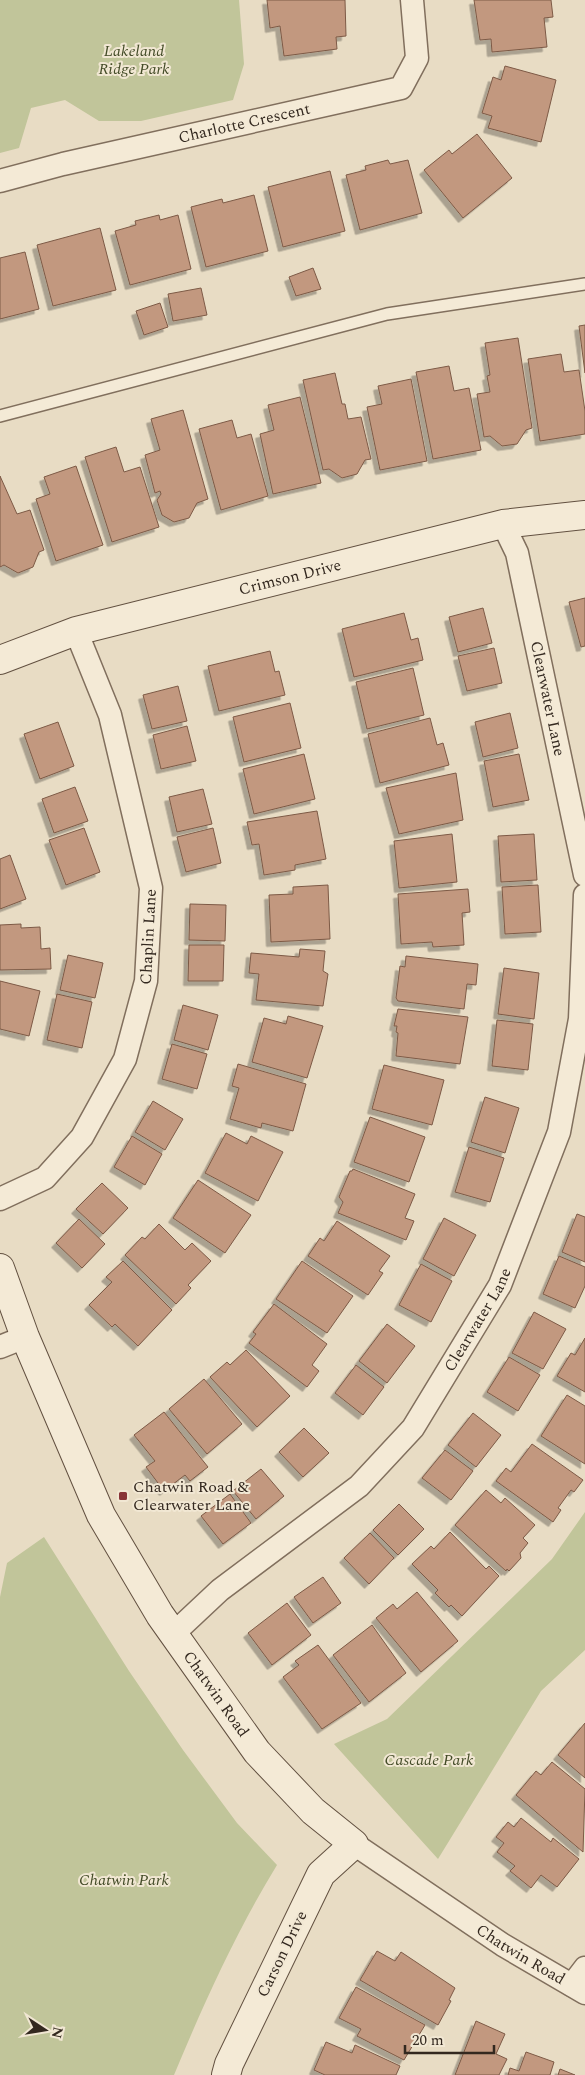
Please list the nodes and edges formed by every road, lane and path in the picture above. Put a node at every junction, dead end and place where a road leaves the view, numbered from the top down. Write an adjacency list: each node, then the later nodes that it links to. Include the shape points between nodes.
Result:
1 (412, 0): 2 (street, Charlotte Crescent, via 416,58 400,88)
2 (0, 181)
3 (585, 284): 4 (lane, via 387,314)
4 (0, 416)
5 (585, 514): 6 (street, Crimson Drive)
6 (503, 524): 7 (street, Crimson Drive); 9 (street, Clearwater Lane, via 517,553)
7 (76, 631): 8 (street, Crimson Drive); 11 (street, Chaplin Lane, via 110,715 150,888 146,981 125,1059 82,1137 45,1178)
8 (0, 660)
9 (585, 875)
10 (585, 895): 15 (street, Clearwater Lane, via 580,1019 559,1132 500,1285 413,1428 359,1486 220,1590)
11 (0, 1199)
12 (0, 1268): 13 (street, Chatwin Road)
13 (25, 1337): 14 (street); 15 (street, Chatwin Road, via 101,1515)
14 (0, 1347)
15 (172, 1635): 16 (street, Chatwin Road, via 257,1752 314,1811)
16 (354, 1844): 17 (street, Chatwin Road, via 503,1944); 18 (street, Carson Drive, via 321,1874 253,2012)
17 (581, 1982)
18 (226, 2075)

